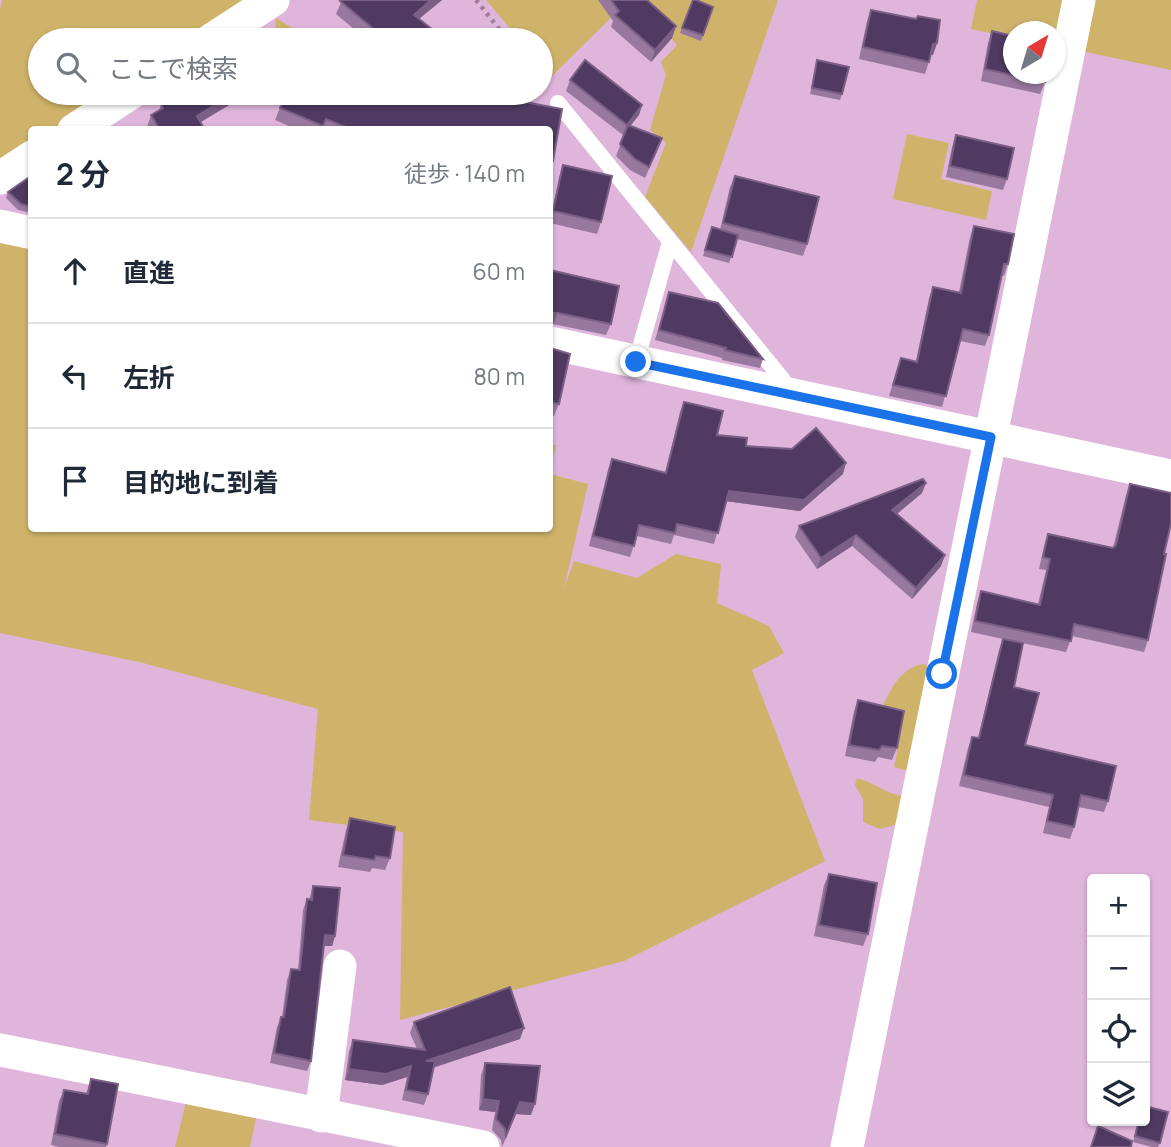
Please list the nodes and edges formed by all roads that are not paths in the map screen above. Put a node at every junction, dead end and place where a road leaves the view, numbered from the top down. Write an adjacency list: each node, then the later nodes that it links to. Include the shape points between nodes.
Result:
1 (273, 0): 3 (street)
2 (1079, 0): 15 (street)
3 (230, 28)
4 (558, 103): 11 (lane)
5 (113, 105): 6 (street)
6 (80, 126)
7 (28, 160): 8 (street)
8 (0, 178)
9 (0, 226): 10 (street)
10 (28, 232)
11 (670, 242): 13 (lane); 14 (lane, via 783,380)
12 (553, 344): 13 (street)
13 (636, 362): 14 (street)
14 (781, 393): 15 (street)
15 (991, 437): 16 (street); 21 (street)
16 (1171, 476)
17 (340, 966): 19 (street)
18 (0, 1050): 19 (street)
19 (321, 1116): 20 (street)
20 (483, 1147)
21 (847, 1147)

